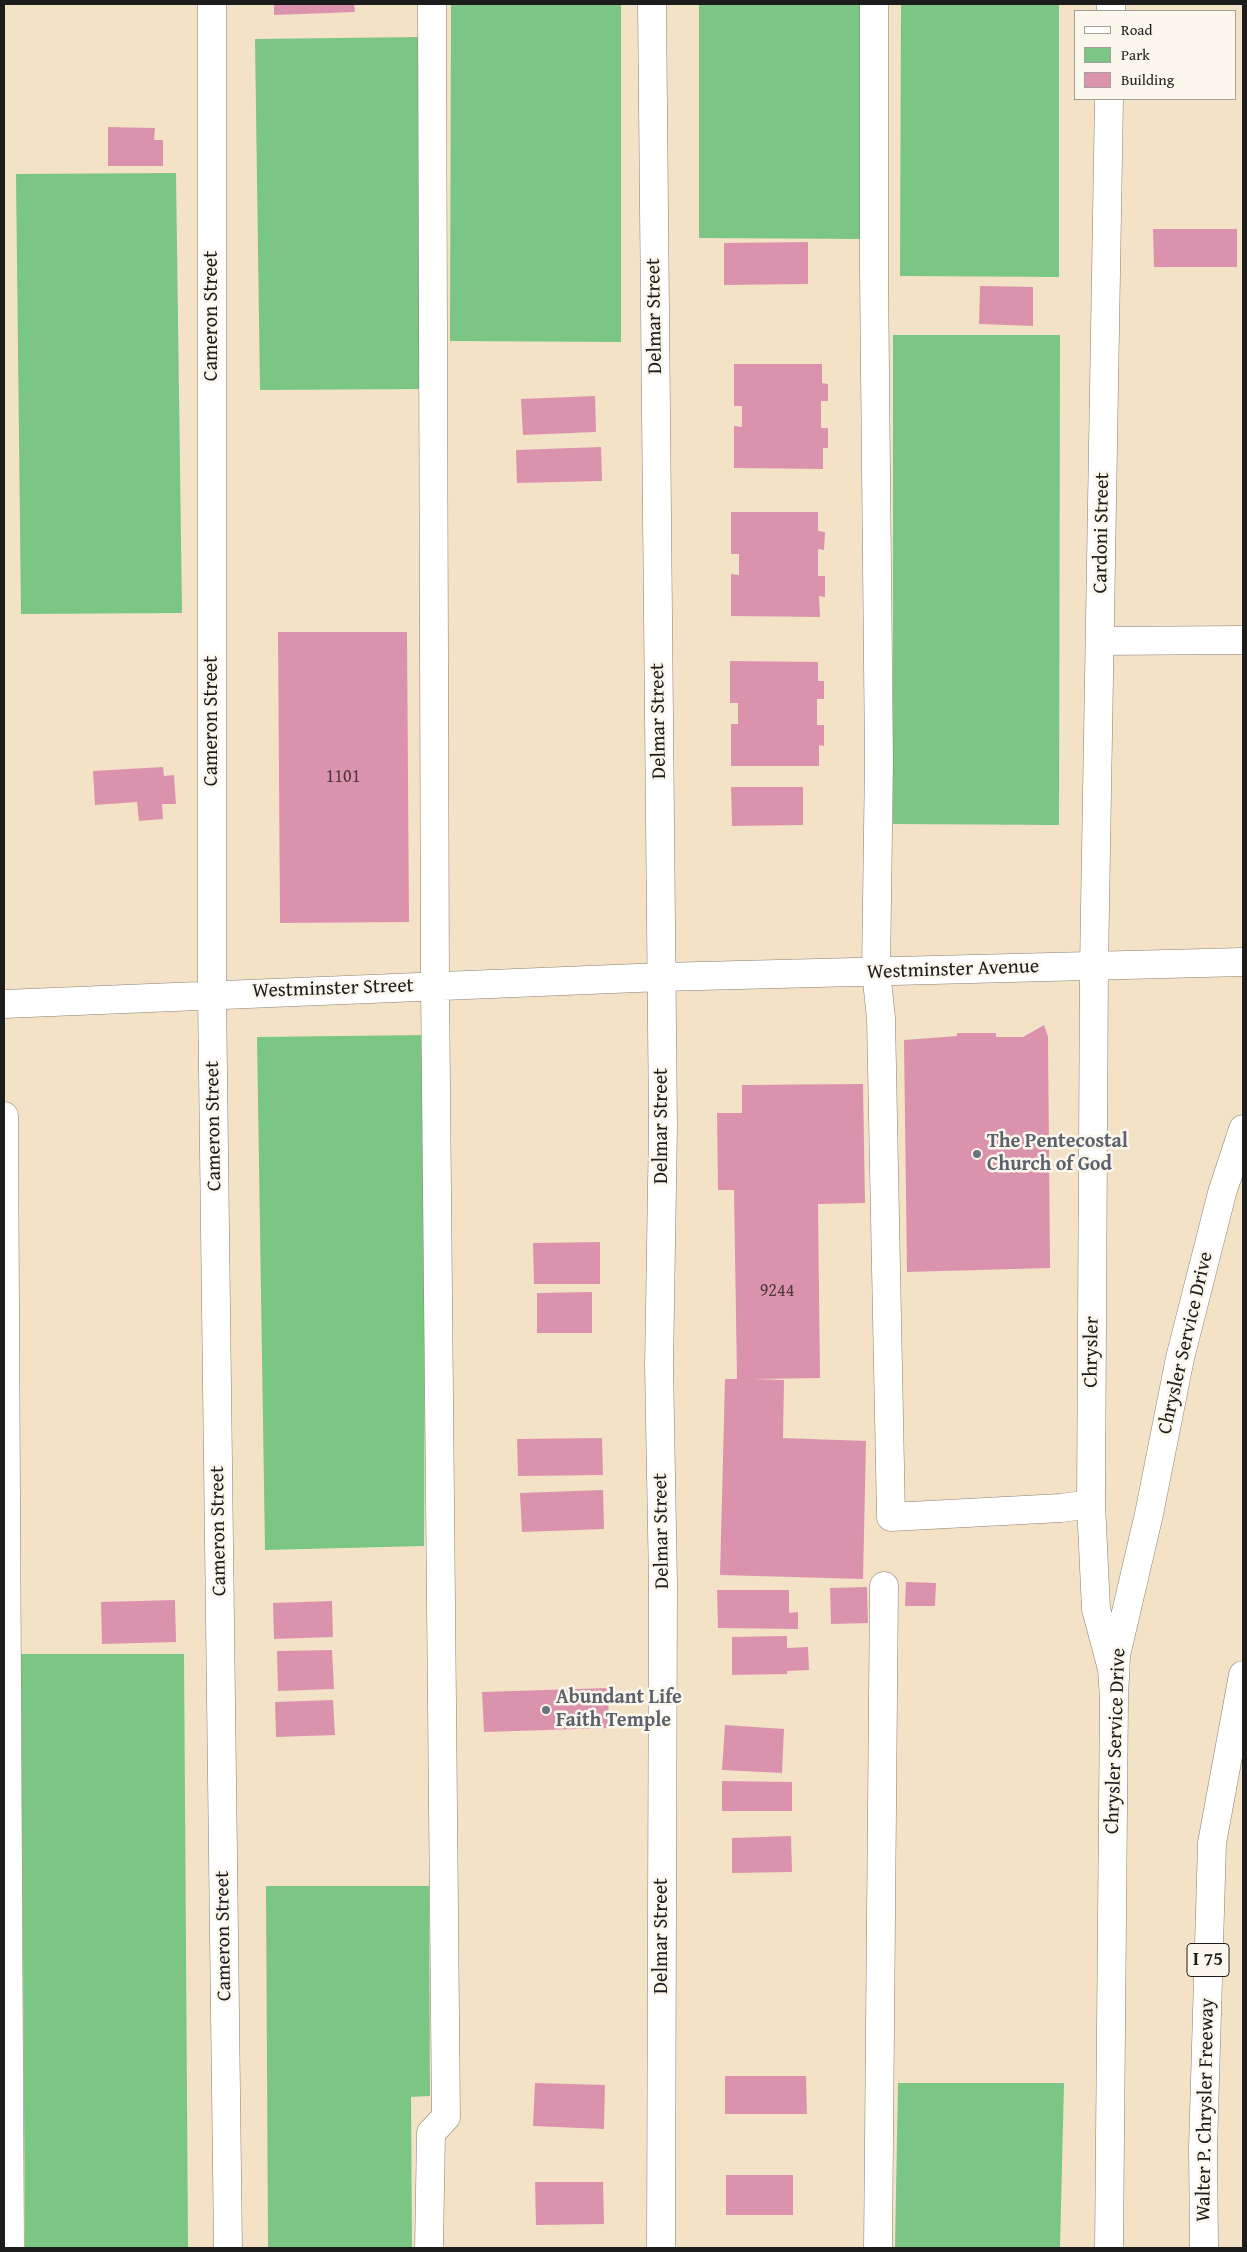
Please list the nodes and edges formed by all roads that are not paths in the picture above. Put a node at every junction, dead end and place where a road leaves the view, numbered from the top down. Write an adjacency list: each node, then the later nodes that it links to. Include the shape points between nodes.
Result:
1 (212, 4): 13 (main road, Cameron Street)
2 (432, 4): 12 (main road)
3 (652, 4): 11 (main road, Delmar Street)
4 (874, 4): 10 (main road, via 880,760)
5 (1109, 100): 7 (main road, Cardoni Street)
6 (1243, 640): 7 (main road)
7 (1100, 641): 9 (main road, Cardoni Street)
8 (1243, 962): 9 (main road, Westminster Avenue)
9 (1094, 966): 10 (main road, Westminster Avenue); 17 (main road, Chrysler)
10 (876, 972): 11 (main road, Westminster Avenue); 17 (main road, via 880,1018 891,1517)
11 (662, 976): 12 (main road, Westminster Street); 24 (main road, Delmar Street)
12 (435, 986): 13 (main road, Westminster Street); 23 (main road, via 446,2117 431,2133)
13 (212, 994): 14 (main road, Westminster Street); 22 (main road, Cameron Street)
14 (4, 1004)
15 (4, 1116): 21 (main road)
16 (1243, 1129): 20 (main road, Chrysler Service Drive, via 1222,1193 1180,1358 1149,1514 1116,1655)
17 (1091, 1504): 20 (main road, Chrysler, via 1096,1609 1110,1661)
18 (884, 1586): 25 (main road)
19 (1243, 1675): 27 (main road, Walter P. Chrysler Freeway / I 75, via 1212,1843 1203,2148)
20 (1114, 1698): 26 (main road, Chrysler Service Drive)
21 (10, 2248)
22 (228, 2248)
23 (429, 2248)
24 (661, 2248)
25 (878, 2248)
26 (1109, 2248)
27 (1204, 2248)

